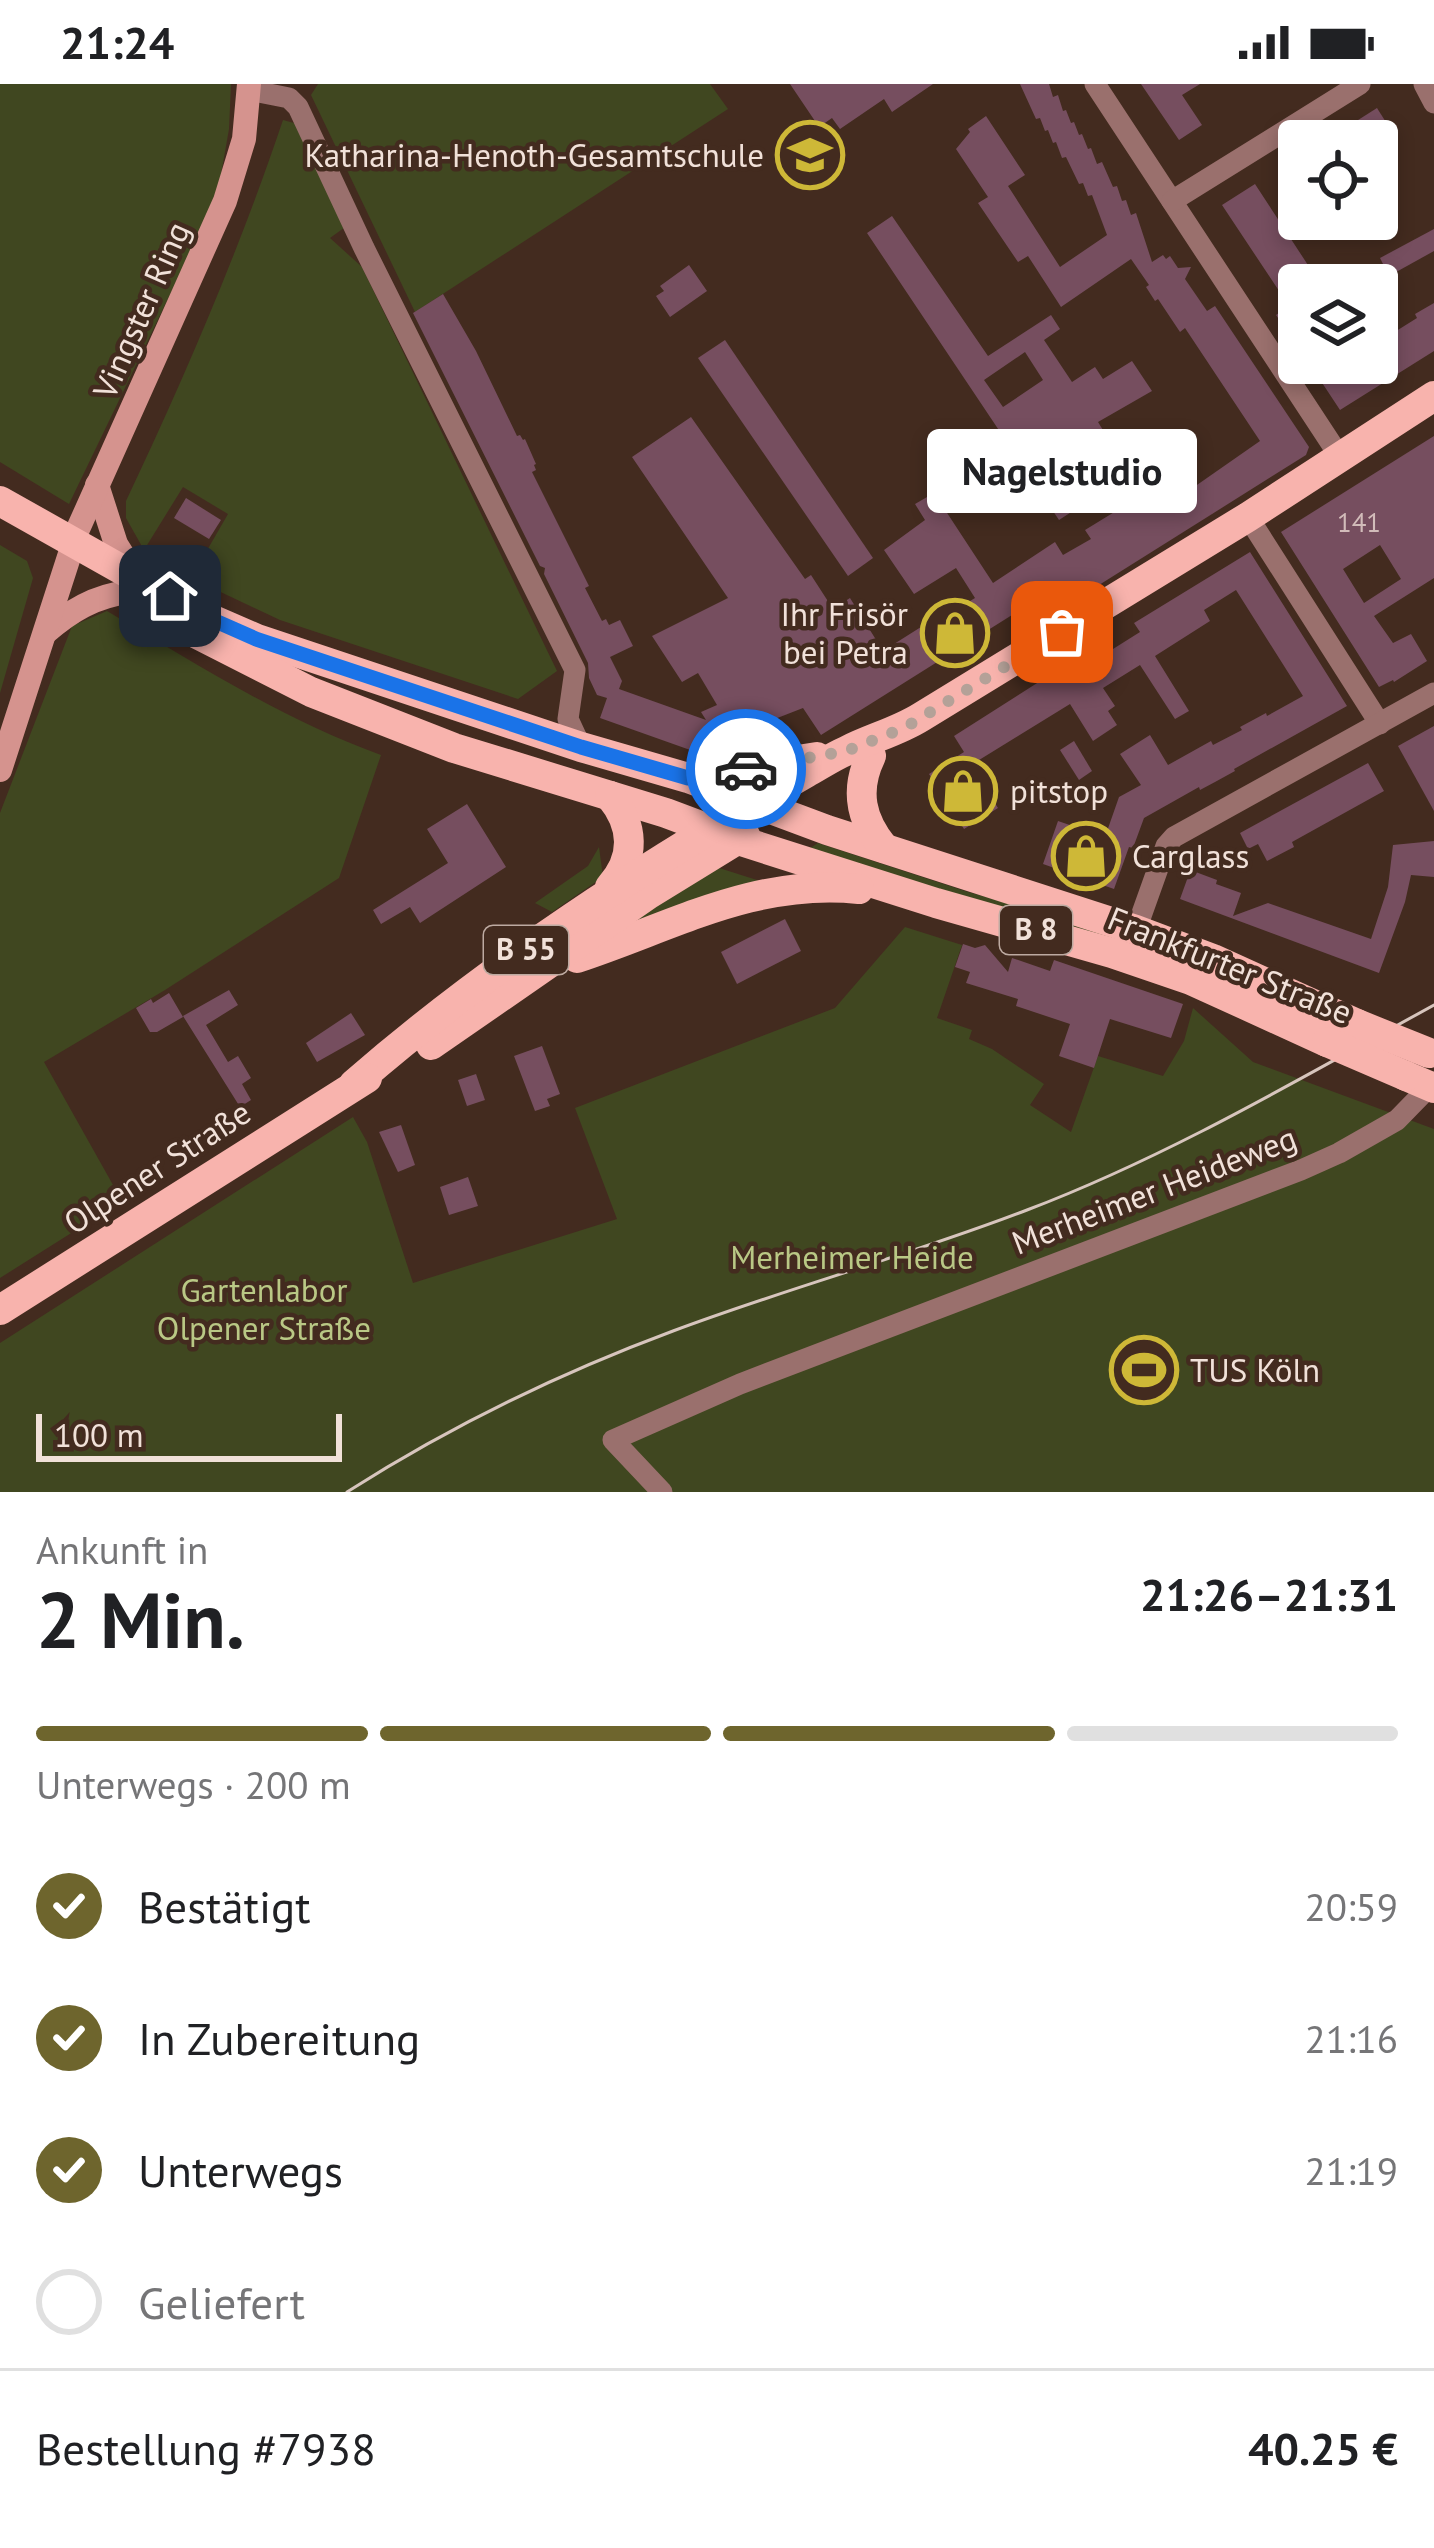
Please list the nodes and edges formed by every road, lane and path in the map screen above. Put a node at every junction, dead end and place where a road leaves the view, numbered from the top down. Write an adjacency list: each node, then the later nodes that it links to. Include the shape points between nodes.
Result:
1 (1095, 84): 6 (street)
2 (1360, 84): 6 (street)
3 (1424, 84): 5 (street)
4 (249, 87): 9 (main road, Vingster Ring, via 225,200); 18 (street, via 298,107 575,670 568,719)
5 (1434, 103)
6 (1172, 201): 8 (street)
7 (1434, 396): 8 (main road, B 55)
8 (1340, 457): 12 (main road, B 55)
9 (97, 484): 13 (main road, Vingster Ring); 14 (main road)
10 (0, 501): 13 (main road, Frankfurter Straße / B 8)
11 (0, 514): 13 (main road, Frankfurter Straße / B 8)
12 (1248, 518): 17 (street); 19 (main road, B 55)
13 (72, 548): 14 (main road, Frankfurter Straße / B 8); 15 (main road, Vingster Ring)
14 (132, 584): 15 (main road); 18 (main road, Frankfurter Straße / B 8, via 256,639); 22 (main road, Frankfurter Straße / B 8, via 186,628 311,692)
15 (44, 634): 20 (main road, Vingster Ring)
16 (1434, 693): 17 (street)
17 (1380, 724): 28 (street, via 1174,837)
18 (581, 747): 21 (main road, Frankfurter Straße / B 8)
19 (858, 753): 21 (main road); 23 (main road, B 55); 25 (main road, via 866,822)
20 (0, 770)
21 (688, 778): 23 (main road, Frankfurter Straße / B 8)
22 (610, 796): 24 (main road, Frankfurter Straße / B 8); 26 (main road, via 630,848)
23 (769, 808): 24 (main road, B 55); 25 (main road, Frankfurter Straße / B 8)
24 (723, 835): 26 (main road, Olpener Straße / B 55); 27 (main road, Frankfurter Straße / B 8); 29 (main road, Olpener Straße / B 55)
25 (884, 848): 28 (main road, Frankfurter Straße / B 8)
26 (602, 895): 31 (main road, Olpener Straße / B 55)
27 (936, 903): 29 (main road, via 853,889 786,890 707,909); 30 (main road, Frankfurter Straße / B 8, bridge, via 1191,980 1327,1042)
28 (1136, 930): 30 (main road, Frankfurter Straße / B 8, bridge, via 1357,1024)
29 (540, 969): 31 (main road, Olpener Straße / B 55, via 426,1048)
30 (1428, 1073): 33 (street, Merheimer Heideweg, via 1397,1120 1339,1153 614,1440)
31 (354, 1084): 32 (main road, Olpener Straße / B 55)
32 (0, 1310)
33 (662, 1492)

